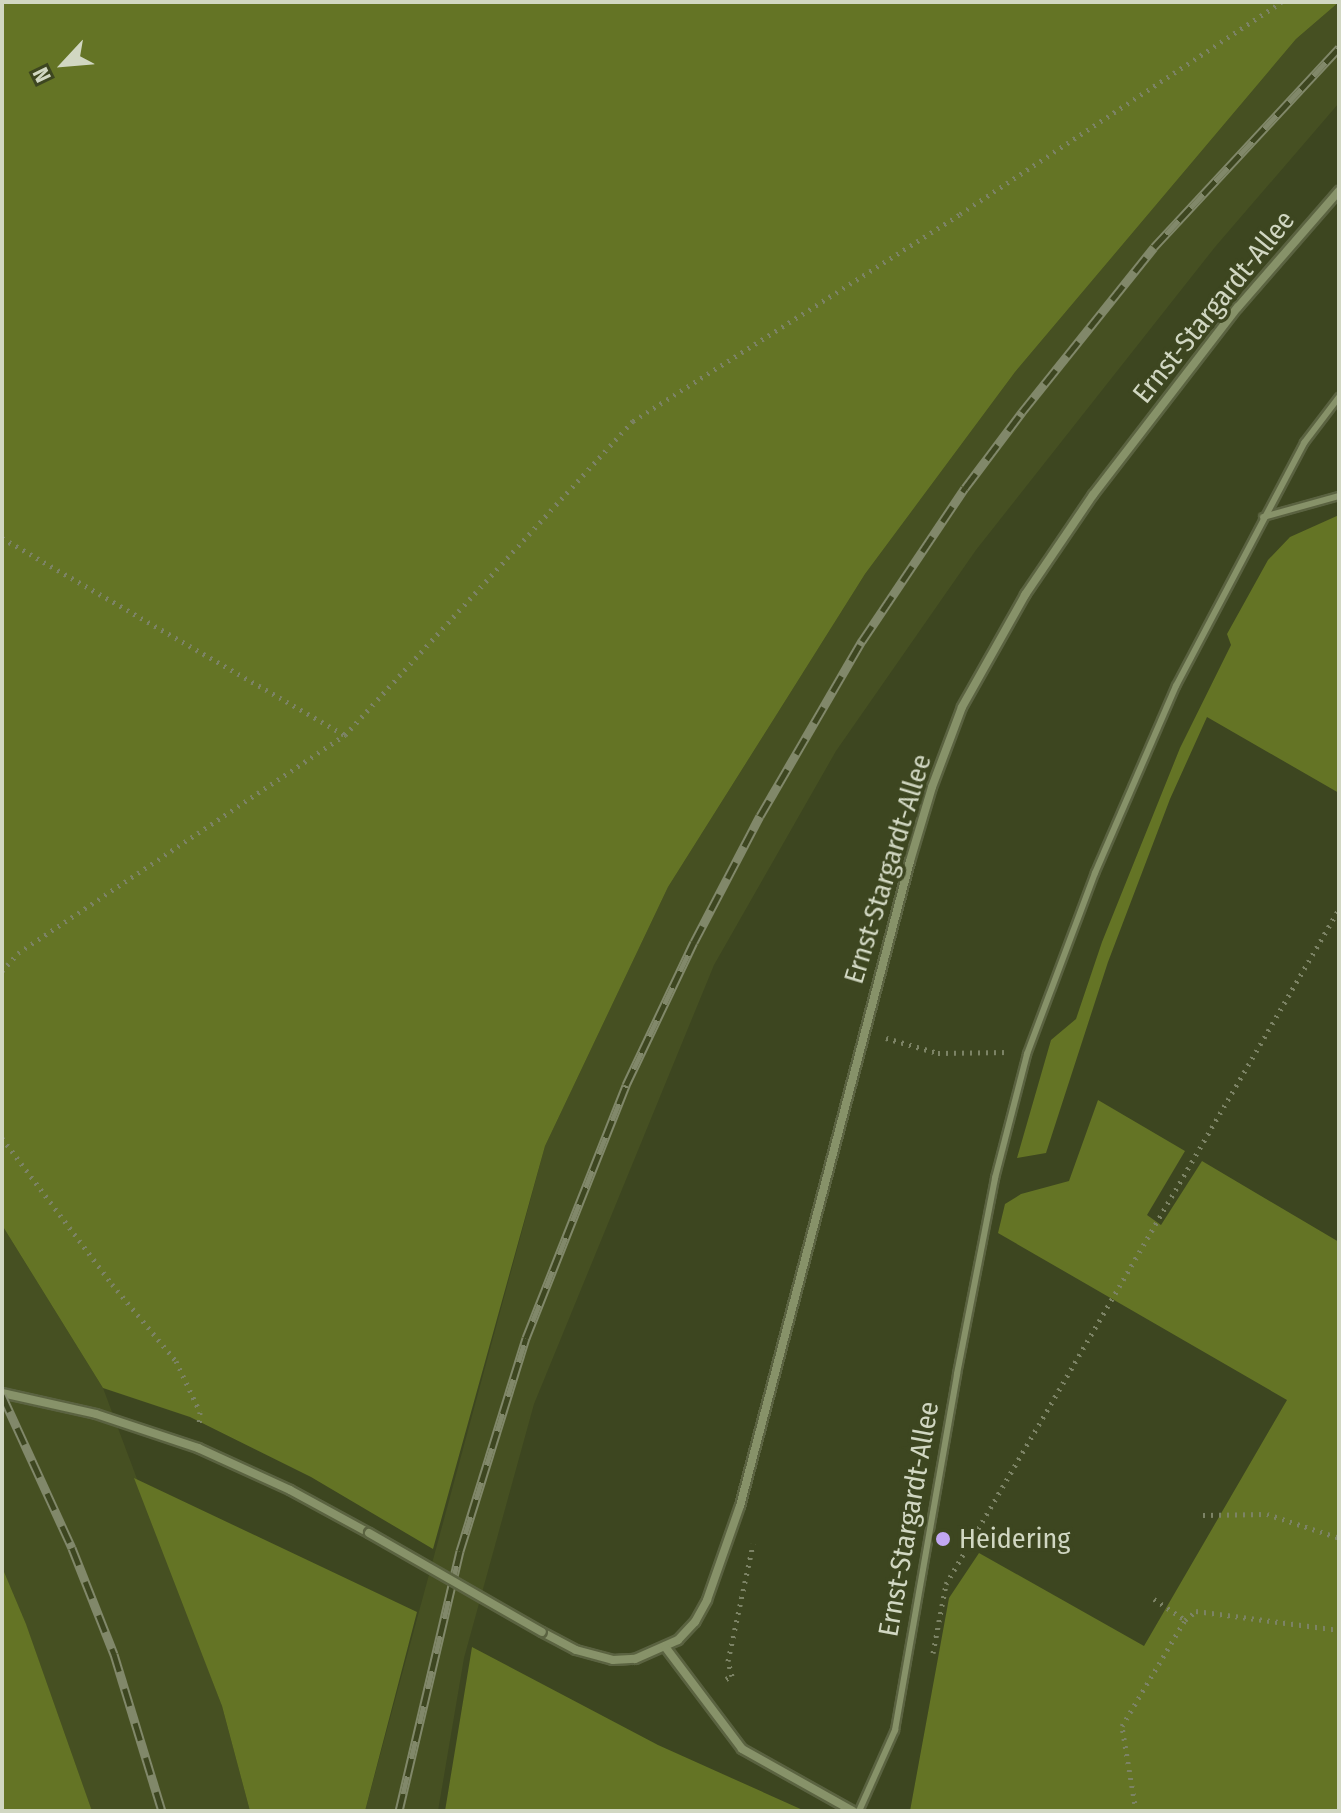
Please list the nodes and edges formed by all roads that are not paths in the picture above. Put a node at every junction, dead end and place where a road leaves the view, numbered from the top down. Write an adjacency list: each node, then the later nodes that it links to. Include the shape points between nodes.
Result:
1 (1339, 191): 6 (street, Ernst-Stargardt-Allee, via 1238,307 1093,495 992,650 962,707 932,787 863,1032 740,1506 707,1600 695,1622)
2 (1339, 397): 4 (lane, Ernst-Stargardt-Allee, via 1304,443)
3 (1339, 496): 4 (lane)
4 (1263, 517): 8 (lane, Ernst-Stargardt-Allee, via 1169,700 1095,873 1027,1054 995,1178 895,1730)
5 (2, 1393): 6 (street, Ernst-Stargardt-Allee, bridge, via 96,1414 198,1448 290,1490 576,1650 613,1660)
6 (666, 1648): 7 (street, via 742,1749)
7 (853, 1811)
8 (859, 1811)

